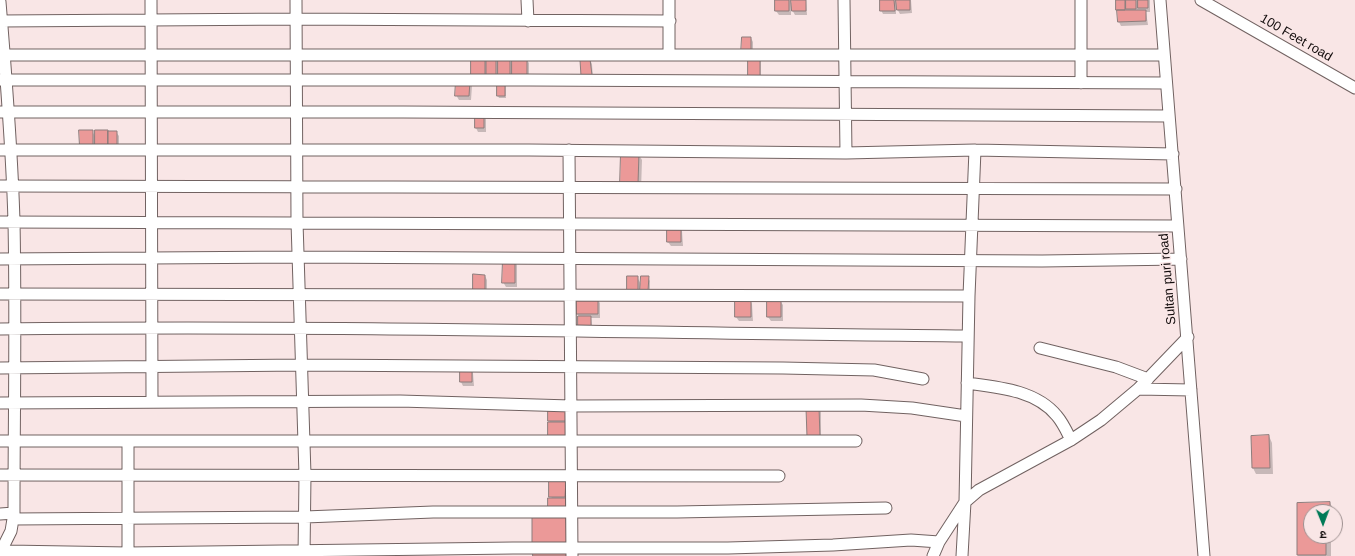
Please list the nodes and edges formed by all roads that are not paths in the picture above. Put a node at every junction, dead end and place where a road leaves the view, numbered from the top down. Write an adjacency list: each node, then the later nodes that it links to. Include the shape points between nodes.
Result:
1 (151, 0): 11 (street)
2 (296, 0): 10 (street)
3 (527, 0): 13 (street)
4 (669, 0): 14 (street)
5 (844, 0): 15 (street)
6 (1081, 0): 19 (street)
7 (1160, 0): 20 (street, Sultan puri road)
8 (1201, 0): 28 (street, 100 Feet road)
9 (0, 2): 12 (street)
10 (296, 19): 11 (street); 13 (street); 17 (street)
11 (151, 20): 12 (street); 21 (street)
12 (1, 21): 16 (street)
13 (528, 21): 14 (street)
14 (670, 21): 18 (street)
15 (845, 54): 18 (street); 19 (street); 25 (street)
16 (2, 55): 21 (street); 23 (street)
17 (297, 55): 18 (street); 21 (street); 24 (street)
18 (669, 55)
19 (1081, 55): 20 (street); 26 (street)
20 (1164, 55): 27 (street, Sultan puri road)
21 (151, 56): 22 (street)
22 (151, 79): 23 (street); 24 (street); 30 (street)
23 (3, 80): 29 (street)
24 (297, 80): 25 (street); 31 (street)
25 (846, 80): 26 (street); 32 (street)
26 (1081, 83): 27 (street)
27 (1166, 83): 33 (street, Sultan puri road)
28 (1355, 88)
29 (4, 112): 30 (street); 34 (street)
30 (151, 112): 31 (street); 35 (street)
31 (297, 113): 32 (street); 38 (street)
32 (846, 114): 33 (street); 39 (street)
33 (1169, 116): 40 (street, Sultan puri road)
34 (5, 150): 35 (street); 42 (street)
35 (151, 150): 38 (street); 43 (street)
36 (569, 150): 38 (street); 39 (street); 45 (street)
37 (976, 150): 39 (street); 40 (street); 46 (street)
38 (296, 151): 44 (street)
39 (846, 153)
40 (1173, 154): 47 (street, Sultan puri road)
41 (0, 186): 42 (street)
42 (12, 186): 43 (street); 49 (street)
43 (152, 186): 44 (street); 50 (street)
44 (296, 186): 45 (street); 51 (street)
45 (569, 188): 46 (street); 52 (street)
46 (974, 189): 47 (street); 53 (street)
47 (1176, 189): 54 (street, Sultan puri road)
48 (0, 222): 49 (street)
49 (14, 222): 50 (street); 58 (street)
50 (152, 222): 51 (street); 56 (street)
51 (297, 222): 52 (street); 55 (street)
52 (569, 225): 53 (street); 59 (street)
53 (972, 226): 54 (street); 61 (street)
54 (1177, 226): 60 (street, Sultan puri road)
55 (298, 257): 56 (street); 59 (street); 65 (street)
56 (151, 258): 58 (street); 64 (street)
57 (0, 259): 58 (street)
58 (14, 259): 63 (street)
59 (570, 259): 61 (street); 66 (street)
60 (1181, 259): 61 (street); 74 (street, Sultan puri road)
61 (971, 260): 67 (street)
62 (0, 294): 63 (street)
63 (14, 294): 64 (street); 71 (street)
64 (152, 294): 65 (street); 68 (street)
65 (300, 294): 66 (street); 69 (street)
66 (570, 295): 67 (street); 72 (street)
67 (969, 296): 73 (street)
68 (152, 327): 69 (street); 71 (street); 79 (street)
69 (301, 328): 72 (street); 76 (street)
70 (0, 329): 71 (street)
71 (14, 329): 80 (street)
72 (569, 331): 73 (street); 77 (street)
73 (968, 336): 83 (street)
74 (1188, 337): 82 (street); 85 (street, Sultan puri road)
75 (1040, 348): 82 (street, via 1116,367)
76 (302, 365): 77 (street); 79 (street); 87 (street)
77 (570, 367): 81 (street, via 874,370); 90 (street)
78 (0, 368): 80 (street)
79 (152, 368): 80 (street); 86 (street)
80 (14, 369): 89 (street)
81 (922, 379)
82 (1148, 379): 84 (street)
83 (967, 383): 91 (street); 94 (street, via 1005,389 1033,398 1057,416)
84 (1138, 390): 85 (street); 94 (street)
85 (1192, 390): 120 (street, Sultan puri road)
86 (152, 402): 87 (street); 89 (street)
87 (304, 402): 90 (street, via 400,401); 92 (street)
88 (0, 403): 89 (street)
89 (14, 403): 96 (street)
90 (571, 406): 91 (street, via 884,406); 93 (street)
91 (966, 416): 105 (street)
92 (304, 440): 93 (street); 97 (street); 102 (street)
93 (570, 440): 98 (street); 103 (street)
94 (1071, 440): 105 (street, via 990,484)
95 (0, 441): 96 (street)
96 (14, 441): 97 (street); 100 (street)
97 (128, 441): 101 (street)
98 (856, 441)
99 (0, 475): 100 (street)
100 (14, 475): 101 (street); 109 (street)
101 (129, 475): 102 (street); 110 (street)
102 (305, 475): 103 (street); 111 (street)
103 (570, 475): 104 (street); 107 (street)
104 (780, 476)
105 (965, 502): 112 (street); 119 (street)
106 (886, 508): 107 (street)
107 (570, 512): 111 (street, via 433,512); 113 (street)
108 (0, 514): 109 (street)
109 (14, 516): 110 (street); 115 (street, via 11,530)
110 (128, 517): 111 (street); 117 (street)
111 (305, 517): 116 (street)
112 (939, 542): 114 (street, via 911,540); 118 (street)
113 (572, 552): 114 (street); 116 (street)
114 (729, 552)
115 (0, 553): 117 (street, via 8,551)
116 (304, 553): 117 (street)
117 (128, 555)
118 (933, 556)
119 (962, 556)
120 (1204, 556)

